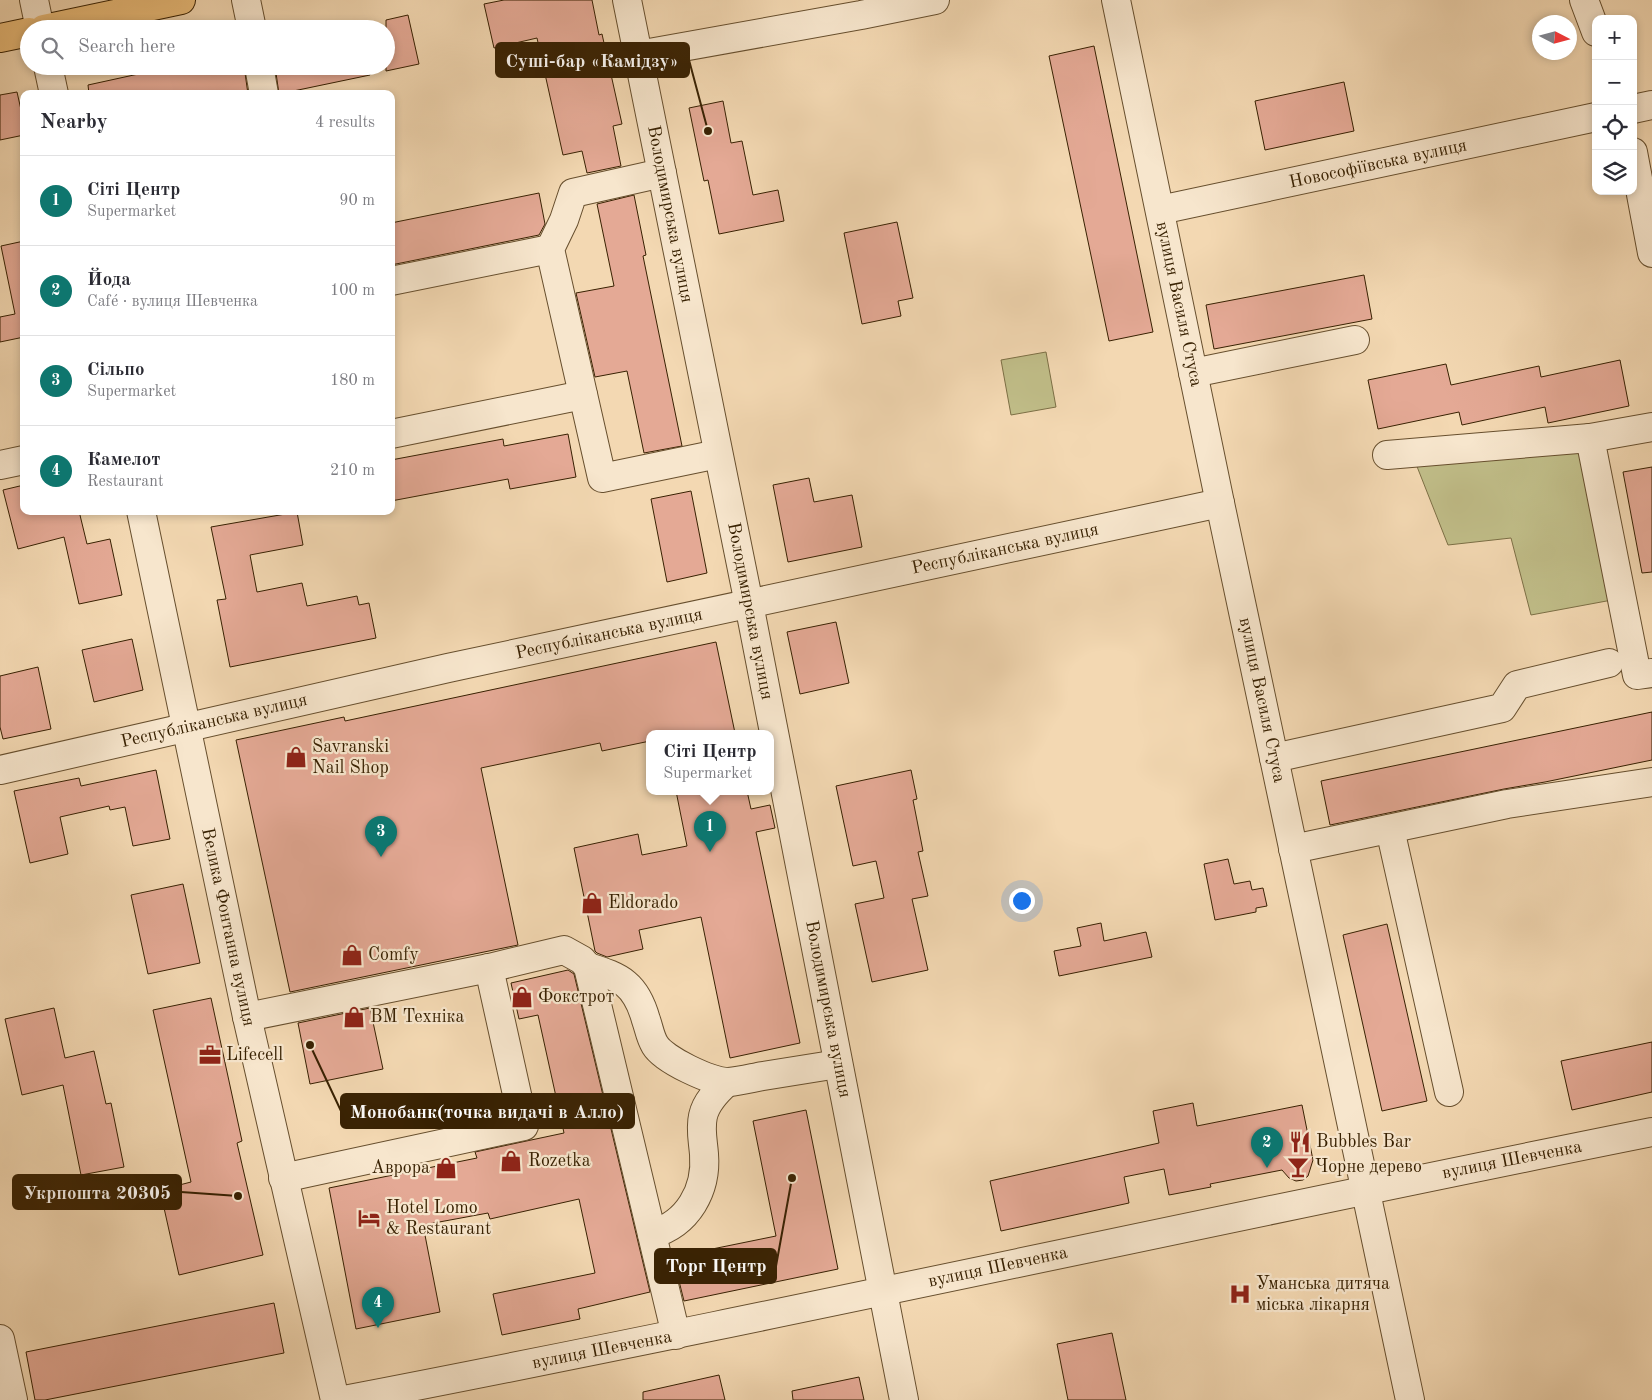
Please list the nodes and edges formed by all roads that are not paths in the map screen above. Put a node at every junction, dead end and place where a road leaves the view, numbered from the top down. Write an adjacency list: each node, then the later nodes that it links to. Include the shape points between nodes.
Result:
1 (34, 0): 8 (street)
2 (181, 0): 9 (main road)
3 (246, 0): 10 (street)
4 (627, 0): 14 (street, Володимирська вулиця)
5 (935, 0): 14 (street)
6 (1116, 0): 24 (street, вулиця Василя Стуса)
7 (1584, 0): 11 (street)
8 (40, 20)
9 (85, 20)
10 (250, 20)
11 (1592, 21)
12 (20, 34): 13 (main road)
13 (0, 38)
14 (638, 55): 22 (street, Володимирська вулиця)
15 (50, 75): 17 (street)
16 (261, 75): 18 (street)
17 (53, 90)
18 (263, 90)
19 (1652, 105): 20 (street)
20 (1637, 108)
21 (1592, 118): 24 (street, Новософіївська вулиця)
22 (662, 173): 25 (street, via 573,192); 34 (street, Володимирська вулиця)
23 (1637, 173): 26 (street)
24 (1160, 210): 29 (street, вулиця Василя Стуса)
25 (550, 248): 27 (street); 30 (street)
26 (1652, 253)
27 (395, 280)
28 (1355, 340): 29 (street)
29 (1193, 373): 38 (street, вулиця Василя Стуса)
30 (583, 395): 32 (street); 34 (street, via 602,478)
31 (1652, 427): 33 (street)
32 (395, 433)
33 (1590, 438): 35 (street); 42 (street, via 1637,675)
34 (718, 454): 40 (street, Володимирська вулиця)
35 (1388, 455)
36 (20, 461): 37 (street)
37 (0, 465)
38 (1220, 503): 40 (street, Республіканська вулиця); 46 (street, вулиця Василя Стуса)
39 (142, 515): 43 (street, Велика Фонтанна вулиця)
40 (749, 604): 43 (street, Республіканська вулиця); 44 (street, Володимирська вулиця)
41 (1609, 663): 46 (street, via 1517,685 1502,708)
42 (1652, 673)
43 (185, 728): 47 (street, Республіканська вулиця); 53 (street, Велика Фонтанна вулиця)
44 (773, 730)
45 (774, 733): 54 (street, Володимирська вулиця)
46 (1274, 758): 50 (street, вулиця Василя Стуса)
47 (0, 770)
48 (1652, 782): 49 (street, via 1508,804)
49 (1390, 829): 50 (street); 56 (street)
50 (1293, 849): 59 (street, вулиця Василя Стуса)
51 (588, 967): 52 (street, via 564,950); 55 (street, via 611,974 629,986 645,1014 651,1037 663,1054 688,1068); 60 (street)
52 (489, 968): 53 (street); 58 (street, via 524,1126)
53 (246, 1018): 58 (street, Велика Фонтанна вулиця)
54 (838, 1064): 55 (street); 61 (street, Володимирська вулиця)
55 (727, 1082): 60 (street, via 716,1092 704,1112 701,1132 704,1171 697,1198 683,1217)
56 (1449, 1092)
57 (1652, 1132): 59 (street, вулиця Шевченка)
58 (283, 1178): 65 (street, Велика Фонтанна вулиця)
59 (1365, 1189): 61 (street, вулиця Шевченка); 68 (street, вулиця Василя Стуса)
60 (652, 1234): 62 (street)
61 (883, 1292): 62 (street, вулиця Шевченка); 67 (street, Володимирська вулиця)
62 (676, 1335): 66 (street, вулиця Шевченка)
63 (0, 1339): 64 (street)
64 (12, 1400)
65 (335, 1400)
66 (344, 1400)
67 (904, 1400)
68 (1410, 1400)

